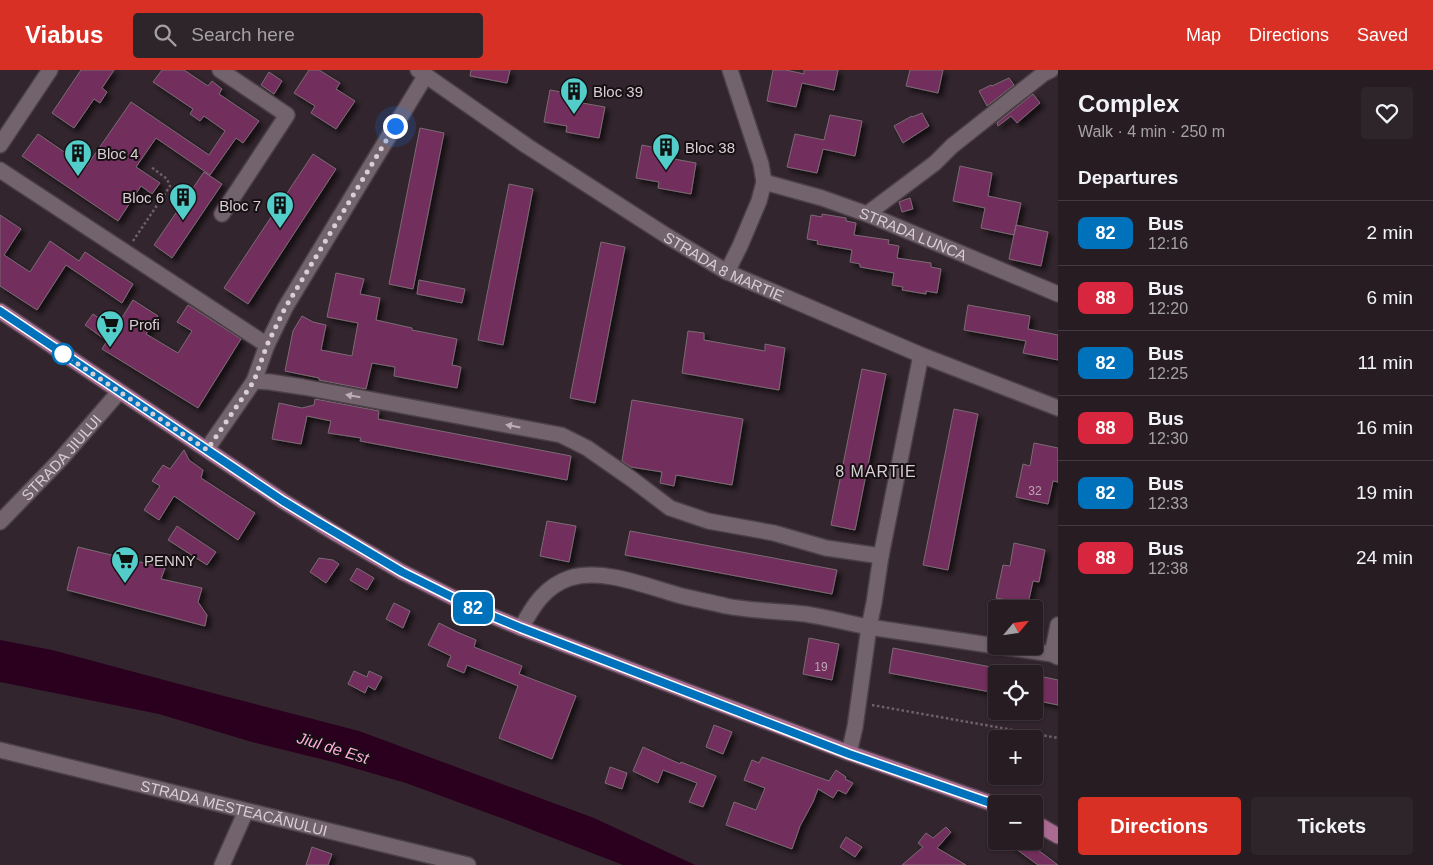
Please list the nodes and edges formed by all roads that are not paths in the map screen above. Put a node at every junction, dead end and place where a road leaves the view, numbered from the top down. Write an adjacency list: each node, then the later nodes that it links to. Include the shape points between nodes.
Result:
1 (50, 70): 6 (street)
2 (220, 70): 9 (street, via 287,115)
3 (730, 70): 8 (street)
4 (1051, 70): 10 (street)
5 (422, 73): 11 (street, STRADA 8 MARTIE, via 527,146); 14 (street, via 285,308)
6 (0, 145)
7 (0, 170): 14 (street)
8 (764, 182): 10 (street, STRADA LUNCA); 11 (street, via 759,201)
9 (222, 214)
10 (867, 214): 12 (street, STRADA LUNCA)
11 (727, 272): 15 (street, STRADA 8 MARTIE)
12 (1058, 294)
13 (2, 315): 17 (main road)
14 (267, 345): 16 (street)
15 (921, 355): 18 (street, STRADA 8 MARTIE); 21 (street)
16 (254, 381): 19 (street); 21 (street, one-way to 16, via 826,548 774,532 708,521 670,508 587,448 561,435 303,387)
17 (119, 392): 19 (main road); 20 (street, STRADA JIULUI)
18 (1058, 408)
19 (207, 450): 24 (main road, via 283,501 402,572)
20 (0, 522)
21 (881, 556): 23 (street)
22 (1058, 626): 26 (street)
23 (869, 627): 24 (street, via 807,614 728,606 618,577 597,575 554,584); 25 (street); 28 (street)
24 (521, 628): 28 (main road)
25 (988, 645)
26 (1055, 656)
27 (0, 750): 30 (street, STRADA MESTEACĂNULUI)
28 (849, 754): 29 (main road)
29 (988, 802)
30 (246, 811): 33 (street); 34 (street, STRADA MESTEACĂNULUI)
31 (1043, 827): 32 (main road)
32 (1058, 836)
33 (222, 865)
34 (468, 865)

